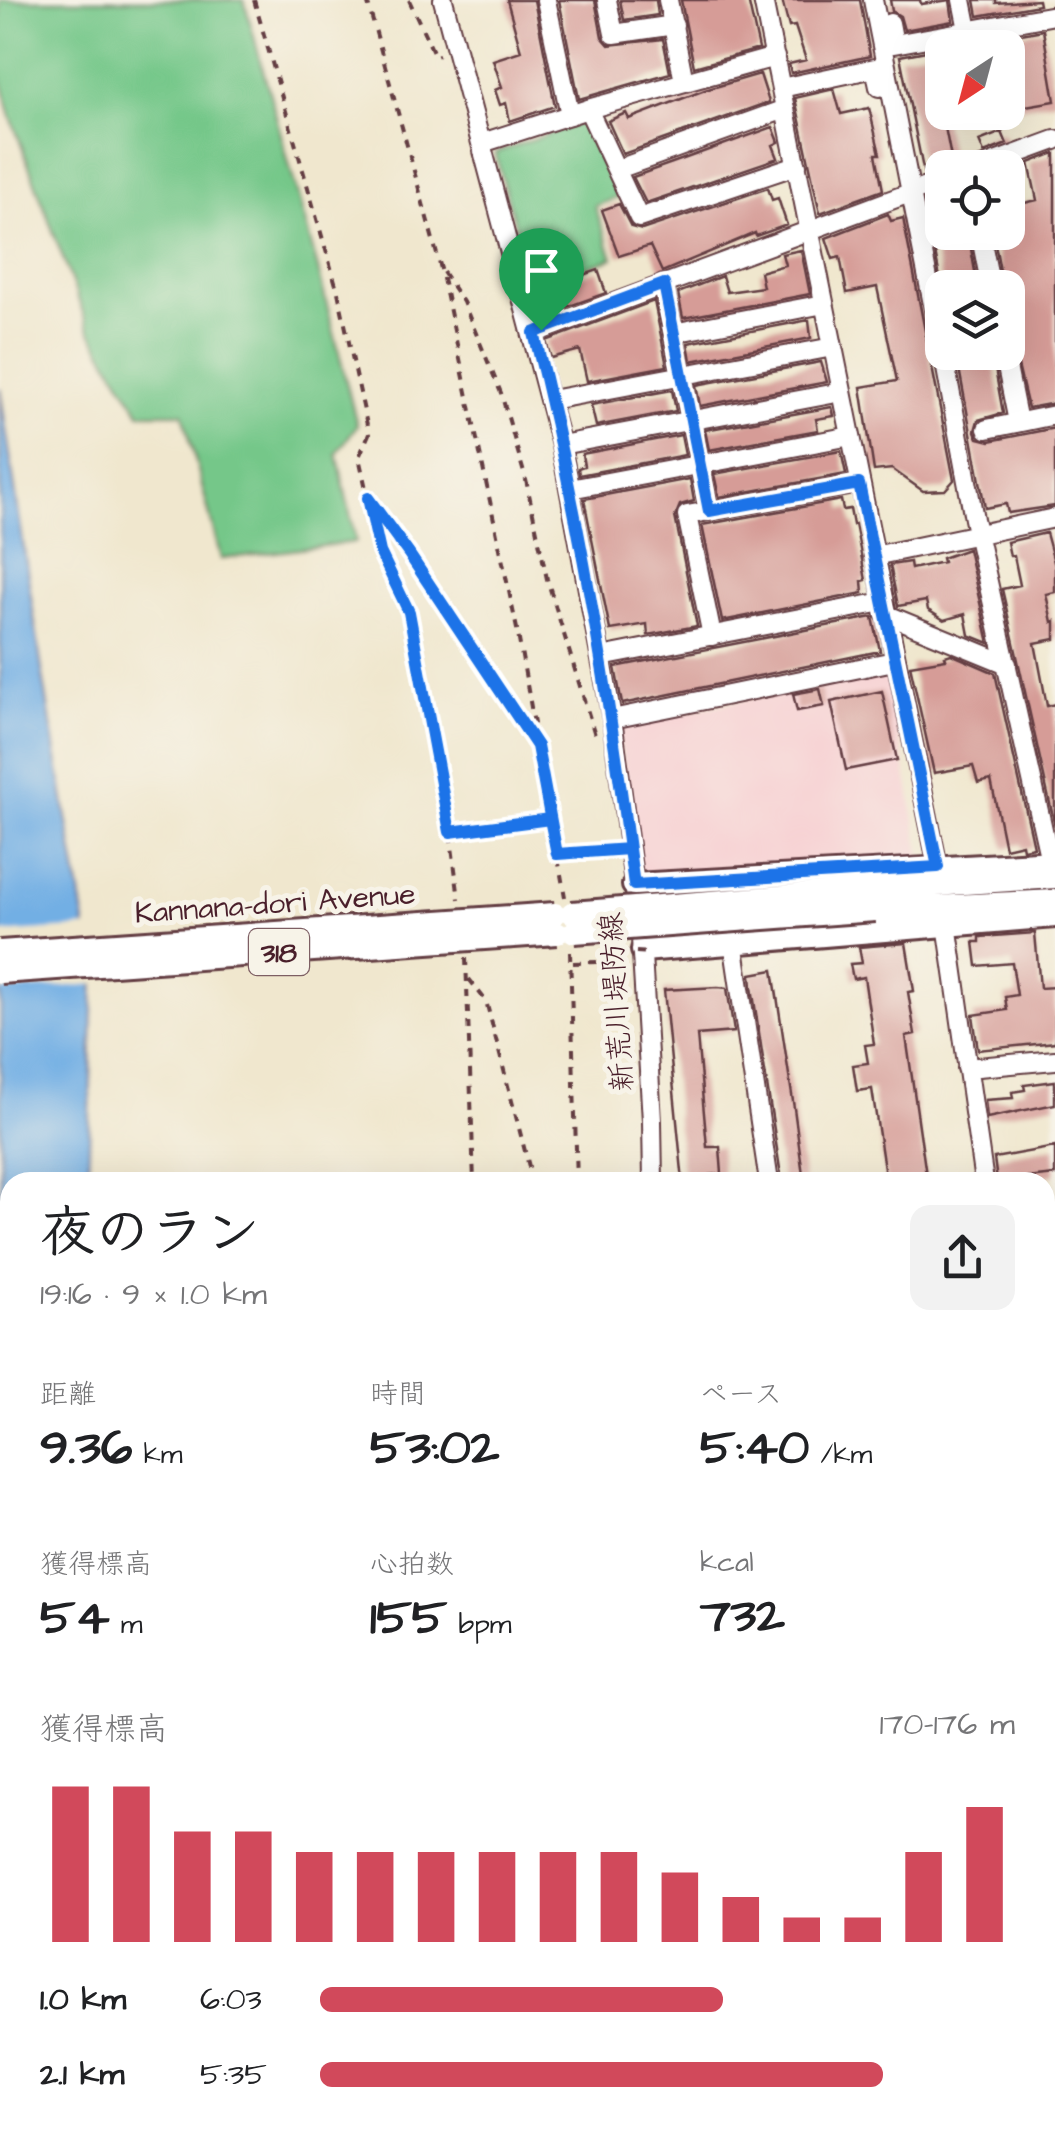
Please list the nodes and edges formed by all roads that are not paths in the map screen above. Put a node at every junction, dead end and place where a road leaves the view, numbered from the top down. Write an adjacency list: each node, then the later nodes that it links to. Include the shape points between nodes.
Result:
1 (443, 0): 20 (street, 新荒川堤防線)
2 (546, 0): 18 (street)
3 (607, 0): 11 (street, via 614,34)
4 (668, 0): 11 (street)
5 (763, 0): 14 (street)
6 (873, 0): 25 (street)
7 (885, 0): 13 (street, via 894,44)
8 (962, 0): 12 (street)
9 (1052, 0): 10 (street)
10 (1055, 13): 12 (street)
11 (674, 25): 15 (street)
12 (968, 30)
13 (925, 38)
14 (774, 57): 15 (street); 16 (street)
15 (684, 82): 18 (street)
16 (781, 88): 17 (street); 25 (street, via 875,68)
17 (785, 109): 22 (street); 23 (street)
18 (579, 112): 20 (street); 23 (street)
19 (1055, 140): 21 (street)
20 (482, 144): 30 (street, 新荒川堤防線)
21 (1025, 151)
22 (796, 165): 23 (street, via 639,218); 26 (street)
23 (618, 168)
24 (925, 187): 25 (street)
25 (907, 193): 26 (street); 27 (street)
26 (808, 230): 28 (street); 29 (street)
27 (925, 272)
28 (664, 284): 30 (street); 31 (street)
29 (824, 304): 31 (street); 32 (street)
30 (534, 333): 37 (street, 新荒川堤防線)
31 (673, 333): 35 (street)
32 (833, 347): 35 (street); 36 (street)
33 (947, 370): 49 (street)
34 (1008, 370): 40 (street)
35 (682, 374): 37 (street); 39 (street)
36 (842, 392): 39 (street); 42 (street)
37 (550, 400): 43 (street, 新荒川堤防線)
38 (1055, 415): 40 (street)
39 (691, 421): 43 (street); 44 (street)
40 (1018, 422): 41 (street)
41 (986, 429)
42 (851, 436): 44 (street); 45 (street)
43 (561, 445): 46 (street, 新荒川堤防線)
44 (700, 465): 46 (street); 47 (street)
45 (859, 484): 47 (street); 50 (street)
46 (570, 490): 53 (street, 新荒川堤防線)
47 (709, 511): 52 (street, via 686,515)
48 (1055, 518): 49 (street)
49 (978, 535): 50 (street); 55 (street)
50 (874, 556): 51 (street)
51 (884, 608): 52 (street); 54 (street); 55 (street)
52 (712, 636): 53 (street)
53 (601, 657): 56 (street, 新荒川堤防線)
54 (894, 661): 56 (street); 57 (street)
55 (1007, 664): 58 (street)
56 (612, 718): 59 (street, 新荒川堤防線)
57 (938, 867): 58 (main road); 59 (main road)
58 (1053, 867): 60 (main road, Kannana-dori Avenue / 318)
59 (634, 885): 67 (street, 新荒川堤防線)
60 (874, 900): 61 (main road, Kannana-dori Avenue / 318); 63 (main road, Kannana-dori Avenue / 318, bridge)
61 (1055, 901)
62 (1055, 916): 64 (main road)
63 (565, 923): 66 (main road, Kannana-dori Avenue / 318, bridge); 68 (main road, Kannana-dori Avenue / 318, bridge)
64 (947, 924): 67 (main road); 70 (street)
65 (734, 948): 72 (street)
66 (0, 952)
67 (645, 954): 71 (street, 新荒川堤防線)
68 (0, 972)
69 (1055, 1060): 70 (street)
70 (967, 1068): 73 (street)
71 (653, 1172)
72 (768, 1172)
73 (983, 1172)

